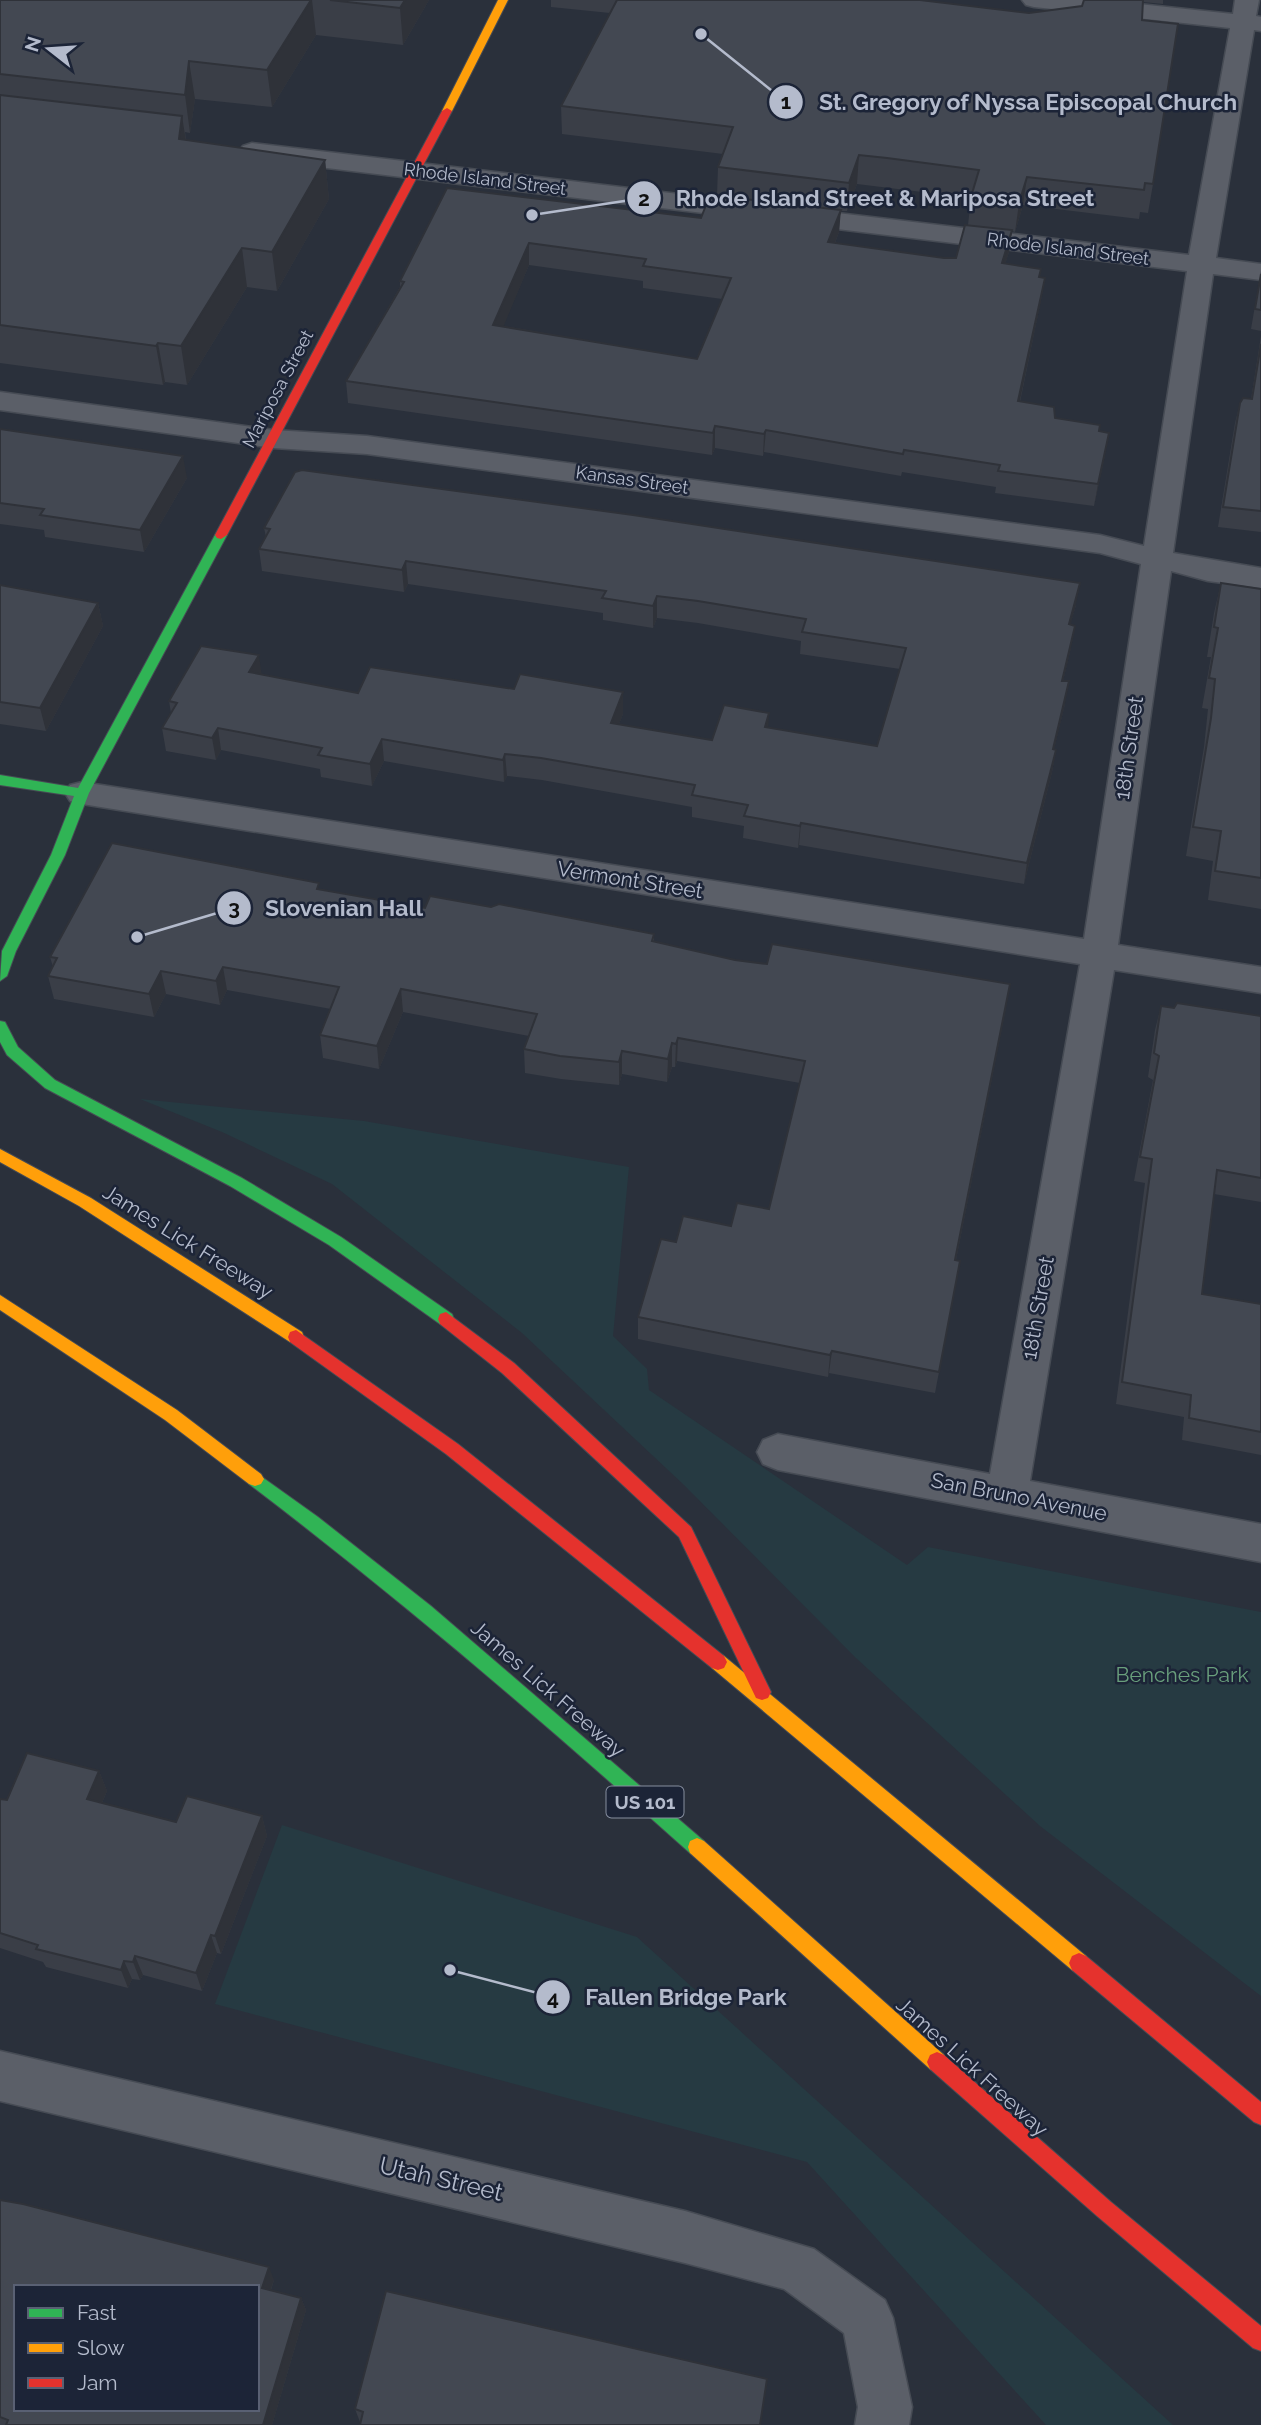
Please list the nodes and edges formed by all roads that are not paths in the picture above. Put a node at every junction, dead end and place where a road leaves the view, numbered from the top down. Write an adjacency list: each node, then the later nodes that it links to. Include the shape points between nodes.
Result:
1 (503, 0): 5 (main road, Mariposa Street)
2 (1034, 0): 3 (street)
3 (1251, 16): 6 (street, 18th Street)
4 (225, 148): 5 (street, Rhode Island Street)
5 (417, 171): 6 (street, Rhode Island Street); 9 (main road, Mariposa Street)
6 (1201, 265): 7 (street, Rhode Island Street); 10 (street, 18th Street)
7 (1261, 272)
8 (0, 401): 9 (street, Kansas Street)
9 (274, 439): 10 (street, Kansas Street, via 354,443 1100,544); 13 (main road, Mariposa Street)
10 (1157, 559): 11 (street, Kansas Street); 14 (street, 18th Street)
11 (1261, 578)
12 (0, 780): 13 (main road, Vermont Street)
13 (82, 793): 14 (street, Vermont Street); 15 (main road, Mariposa Street)
14 (1098, 954): 16 (street, Vermont Street); 21 (street, 18th Street)
15 (0, 976)
16 (1261, 980)
17 (0, 1027): 23 (main road, via 12,1051 50,1084 236,1182 335,1241 420,1298 508,1368 685,1532)
18 (0, 1155): 23 (main road, James Lick Freeway, via 169,1253 358,1379 548,1523)
19 (0, 1302): 26 (main road, James Lick Freeway / US 101, via 220,1449 407,1595 1053,2167)
20 (778, 1452): 21 (street, San Bruno Avenue)
21 (1006, 1495): 22 (street, San Bruno Avenue)
22 (1261, 1543)
23 (766, 1700): 25 (main road, James Lick Freeway)
24 (0, 2076): 27 (street, Utah Street, via 796,2267 867,2318 885,2407)
25 (1261, 2115)
26 (1261, 2340)
27 (882, 2425)

